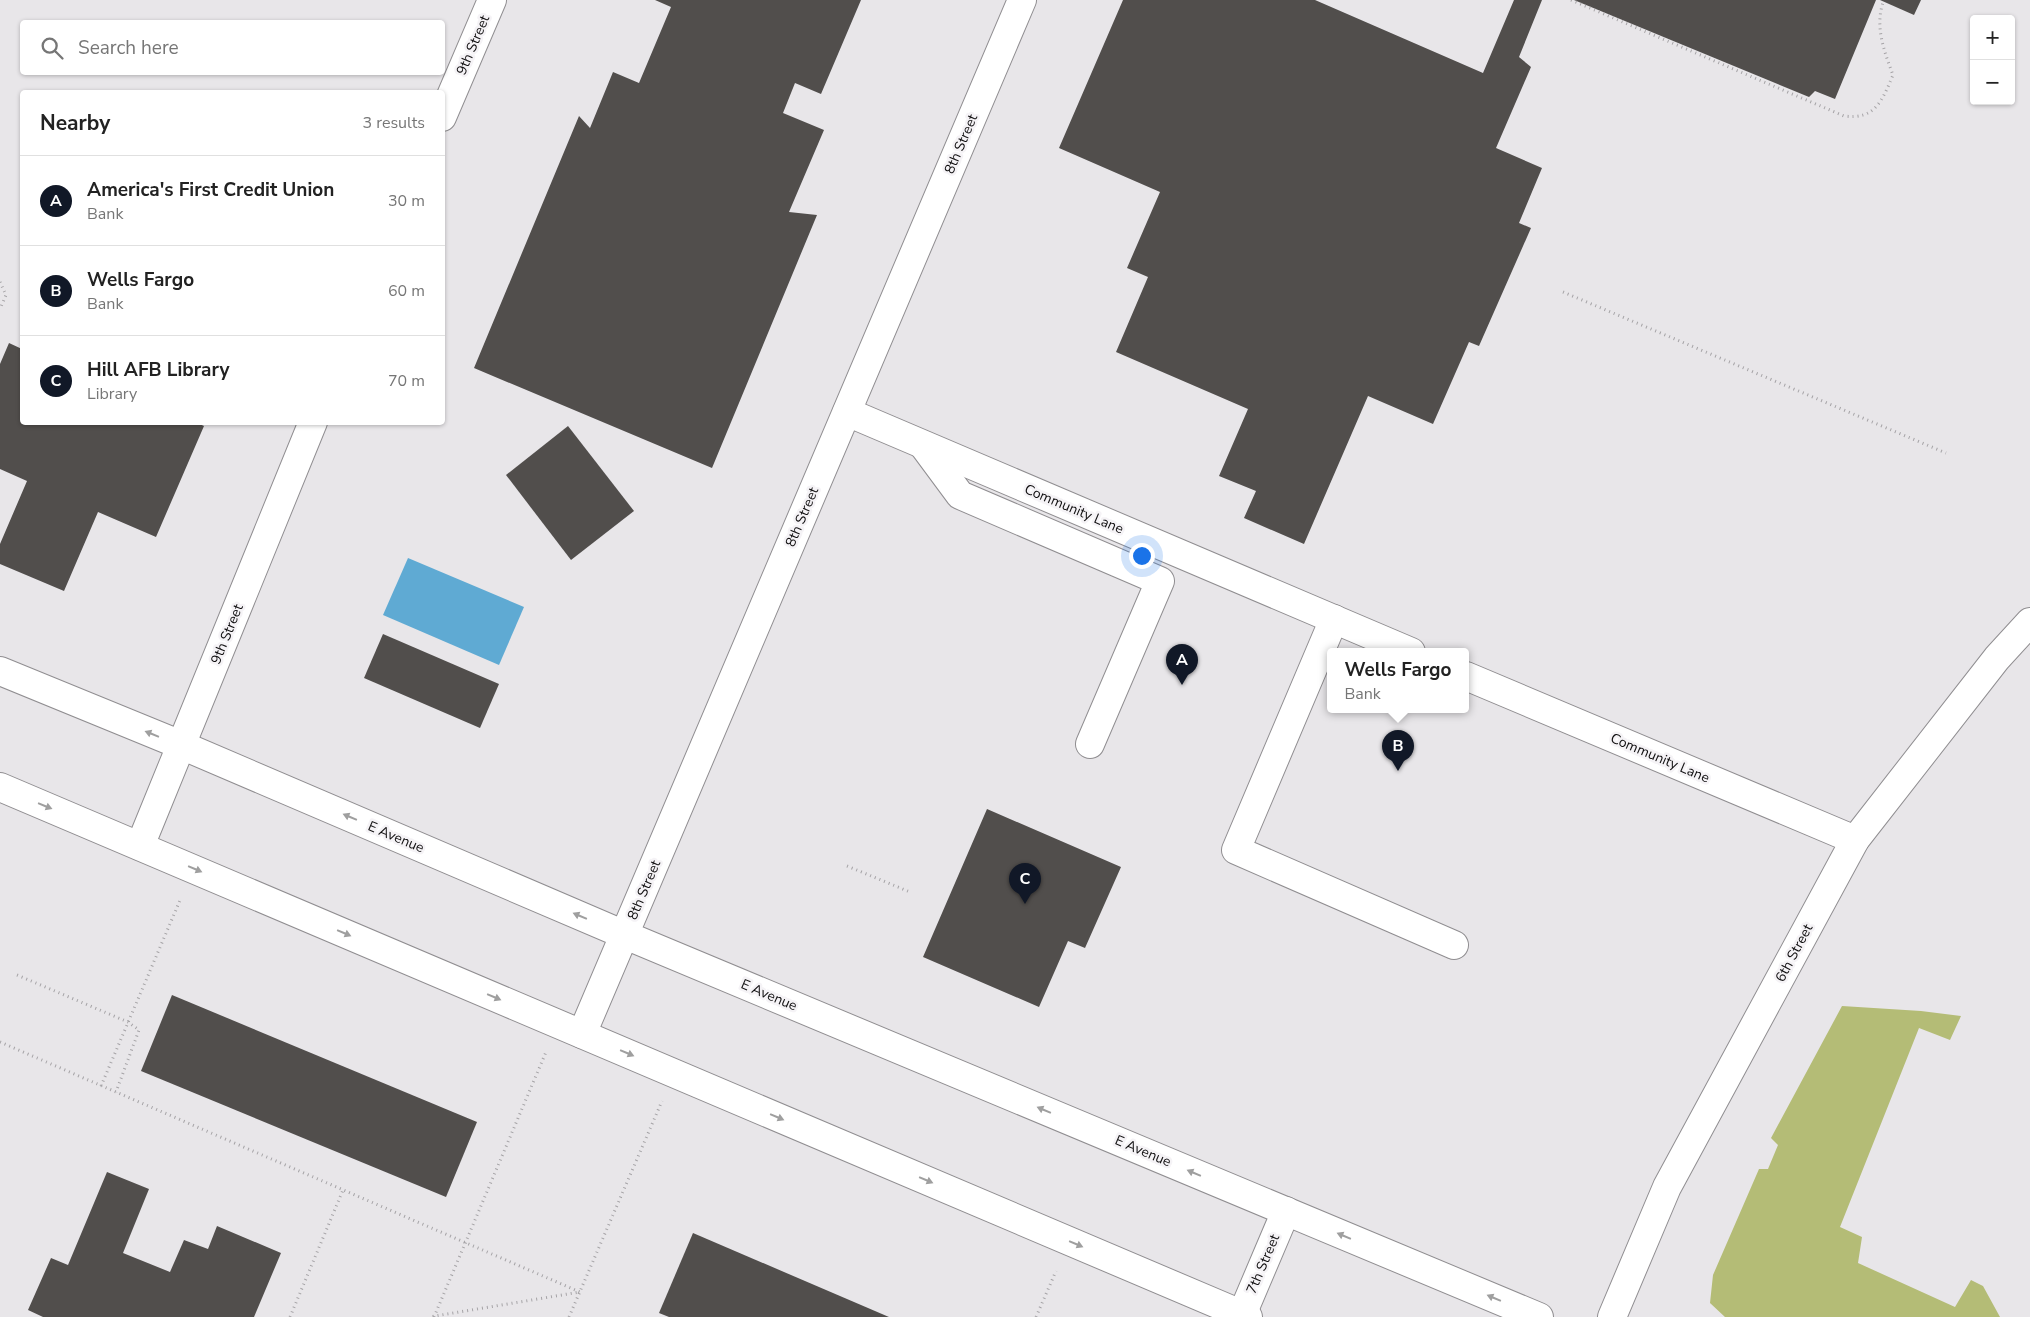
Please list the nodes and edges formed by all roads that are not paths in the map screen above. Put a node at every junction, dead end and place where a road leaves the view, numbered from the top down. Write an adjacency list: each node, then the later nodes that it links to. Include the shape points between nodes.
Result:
1 (492, 0): 3 (lane, 9th Street)
2 (1022, 0): 4 (lane, 8th Street)
3 (445, 110)
4 (846, 412): 6 (lane, Community Lane); 19 (lane, 8th Street)
5 (312, 425): 15 (lane, 9th Street)
6 (922, 444): 7 (lane, Community Lane); 8 (lane, via 960,495)
7 (1172, 551): 8 (lane); 9 (lane, Community Lane)
8 (1160, 581): 14 (lane)
9 (1334, 620): 11 (lane, Community Lane); 20 (lane, via 1236,850)
10 (2030, 622): 17 (lane, 6th Street, via 1997,658)
11 (1401, 648)
12 (0, 672): 15 (lane, E Avenue, one-way to 12)
13 (1469, 677): 17 (lane, Community Lane)
14 (1090, 744)
15 (181, 745): 18 (lane, 9th Street); 19 (lane, E Avenue, one-way to 15)
16 (0, 787): 18 (lane, one-way to 18)
17 (1855, 840): 25 (lane, 6th Street, via 1667,1187)
18 (140, 846): 21 (lane, one-way to 21)
19 (625, 935): 21 (lane, 8th Street); 22 (lane, E Avenue, one-way to 19)
20 (1454, 945)
21 (570, 1029): 23 (lane, one-way to 23)
22 (1286, 1211): 23 (lane, 7th Street); 24 (lane, E Avenue, one-way to 22)
23 (1244, 1316)
24 (1539, 1317)
25 (1612, 1317)

